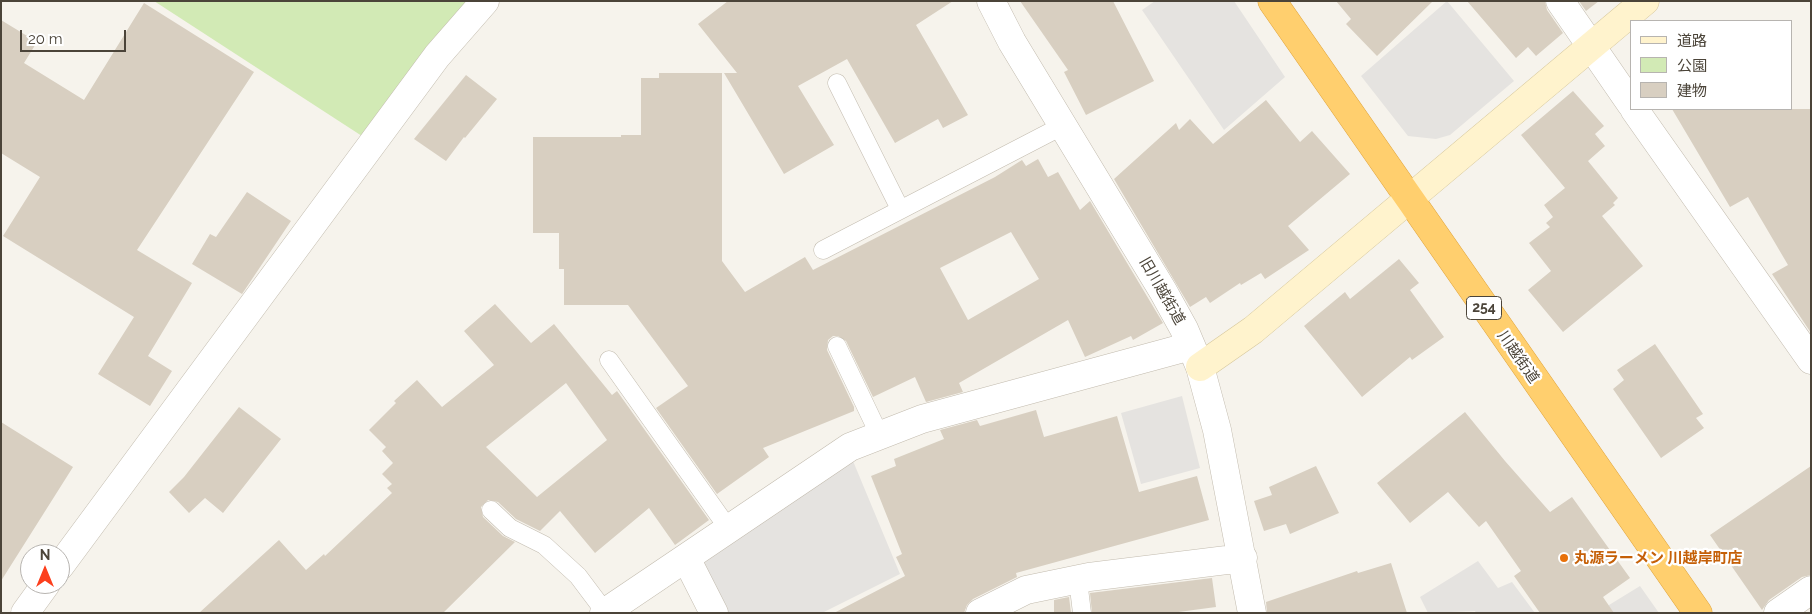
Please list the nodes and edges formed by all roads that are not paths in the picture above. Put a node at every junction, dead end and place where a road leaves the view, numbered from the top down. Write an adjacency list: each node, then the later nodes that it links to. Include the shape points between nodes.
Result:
1 (485, 1): 21 (street, via 437,56)
2 (991, 1): 10 (street, 旧川越街道, via 1012,42)
3 (1272, 1): 11 (highway, 川越街道 / 254)
4 (1560, 1): 6 (street)
5 (1645, 1): 6 (street)
6 (1591, 48): 8 (street); 11 (street)
7 (837, 83): 12 (lane)
8 (1630, 103)
9 (1635, 110): 17 (street)
10 (1064, 124): 12 (lane); 15 (street, 旧川越街道, via 1163,291)
11 (1408, 200): 15 (street, via 1254,330); 33 (highway, 川越街道 / 254)
12 (900, 209): 13 (lane)
13 (822, 250)
14 (837, 346): 18 (lane)
15 (1196, 356): 18 (street, via 922,419); 23 (street, 旧川越街道, via 1217,430)
16 (609, 360): 20 (lane)
17 (1811, 360)
18 (879, 434): 20 (street, via 850,447)
19 (491, 510): 27 (lane, via 510,528 544,545 578,576)
20 (728, 528): 22 (street)
21 (70, 552)
22 (686, 558): 27 (street); 29 (street)
23 (1244, 558): 24 (street); 32 (street, 旧川越街道)
24 (1078, 580): 30 (street, via 1026,590); 31 (lane)
25 (1811, 590): 34 (street)
26 (39, 594): 28 (street)
27 (605, 612)
28 (25, 613)
29 (714, 613)
30 (980, 613)
31 (1082, 613)
32 (1252, 613)
33 (1698, 613)
34 (1778, 613)

